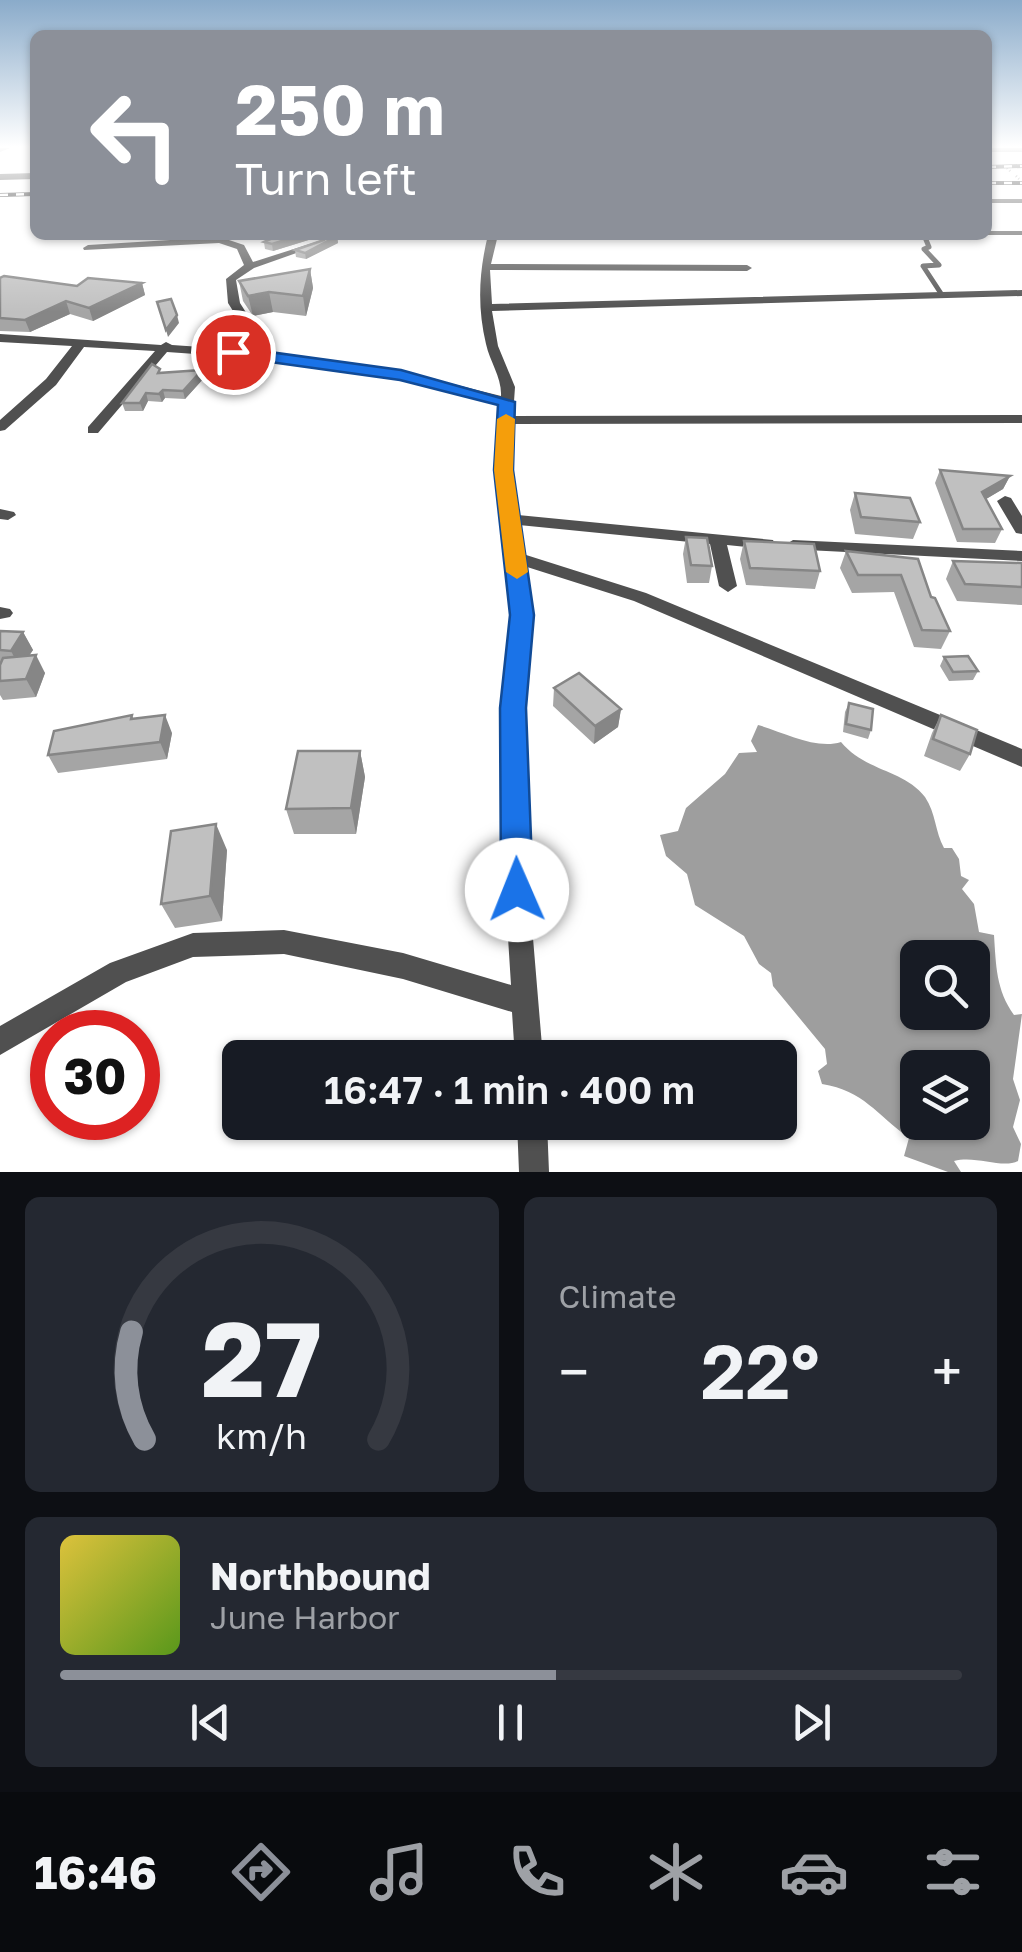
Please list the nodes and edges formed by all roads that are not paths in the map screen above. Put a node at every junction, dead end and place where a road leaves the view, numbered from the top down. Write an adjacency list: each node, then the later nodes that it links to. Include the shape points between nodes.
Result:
1 (992, 233): 2 (lane)
2 (1022, 233)
3 (491, 240): 8 (street)
4 (926, 240): 11 (lane, via 924,249 939,266 923,266)
5 (321, 242): 7 (street)
6 (88, 248): 7 (street, via 220,240 242,247)
7 (250, 266): 16 (street, via 231,278 234,303)
8 (484, 267): 9 (street); 12 (street)
9 (747, 268)
10 (1022, 293): 11 (street)
11 (942, 294): 12 (street)
12 (486, 308): 17 (street, via 508,387)
13 (0, 338): 14 (street)
14 (82, 343): 15 (street); 19 (street)
15 (166, 346): 16 (street); 20 (street)
16 (266, 355): 17 (street, via 401,375)
17 (506, 411): 18 (street); 22 (street)
18 (1022, 420)
19 (0, 427)
20 (93, 430)
21 (1006, 501): 23 (street)
22 (509, 519): 24 (street); 25 (street)
23 (1022, 529)
24 (717, 540): 26 (street); 28 (street)
25 (514, 556): 29 (street, via 640,598); 30 (street, via 522,615 513,708 517,890)
26 (1016, 556): 27 (street)
27 (1022, 572)
28 (728, 586)
29 (1022, 758)
30 (527, 1003): 31 (street); 32 (street, via 403,966 284,942 194,945 119,972)
31 (529, 1040)
32 (0, 1042)
33 (533, 1140): 34 (street)
34 (534, 1172)

